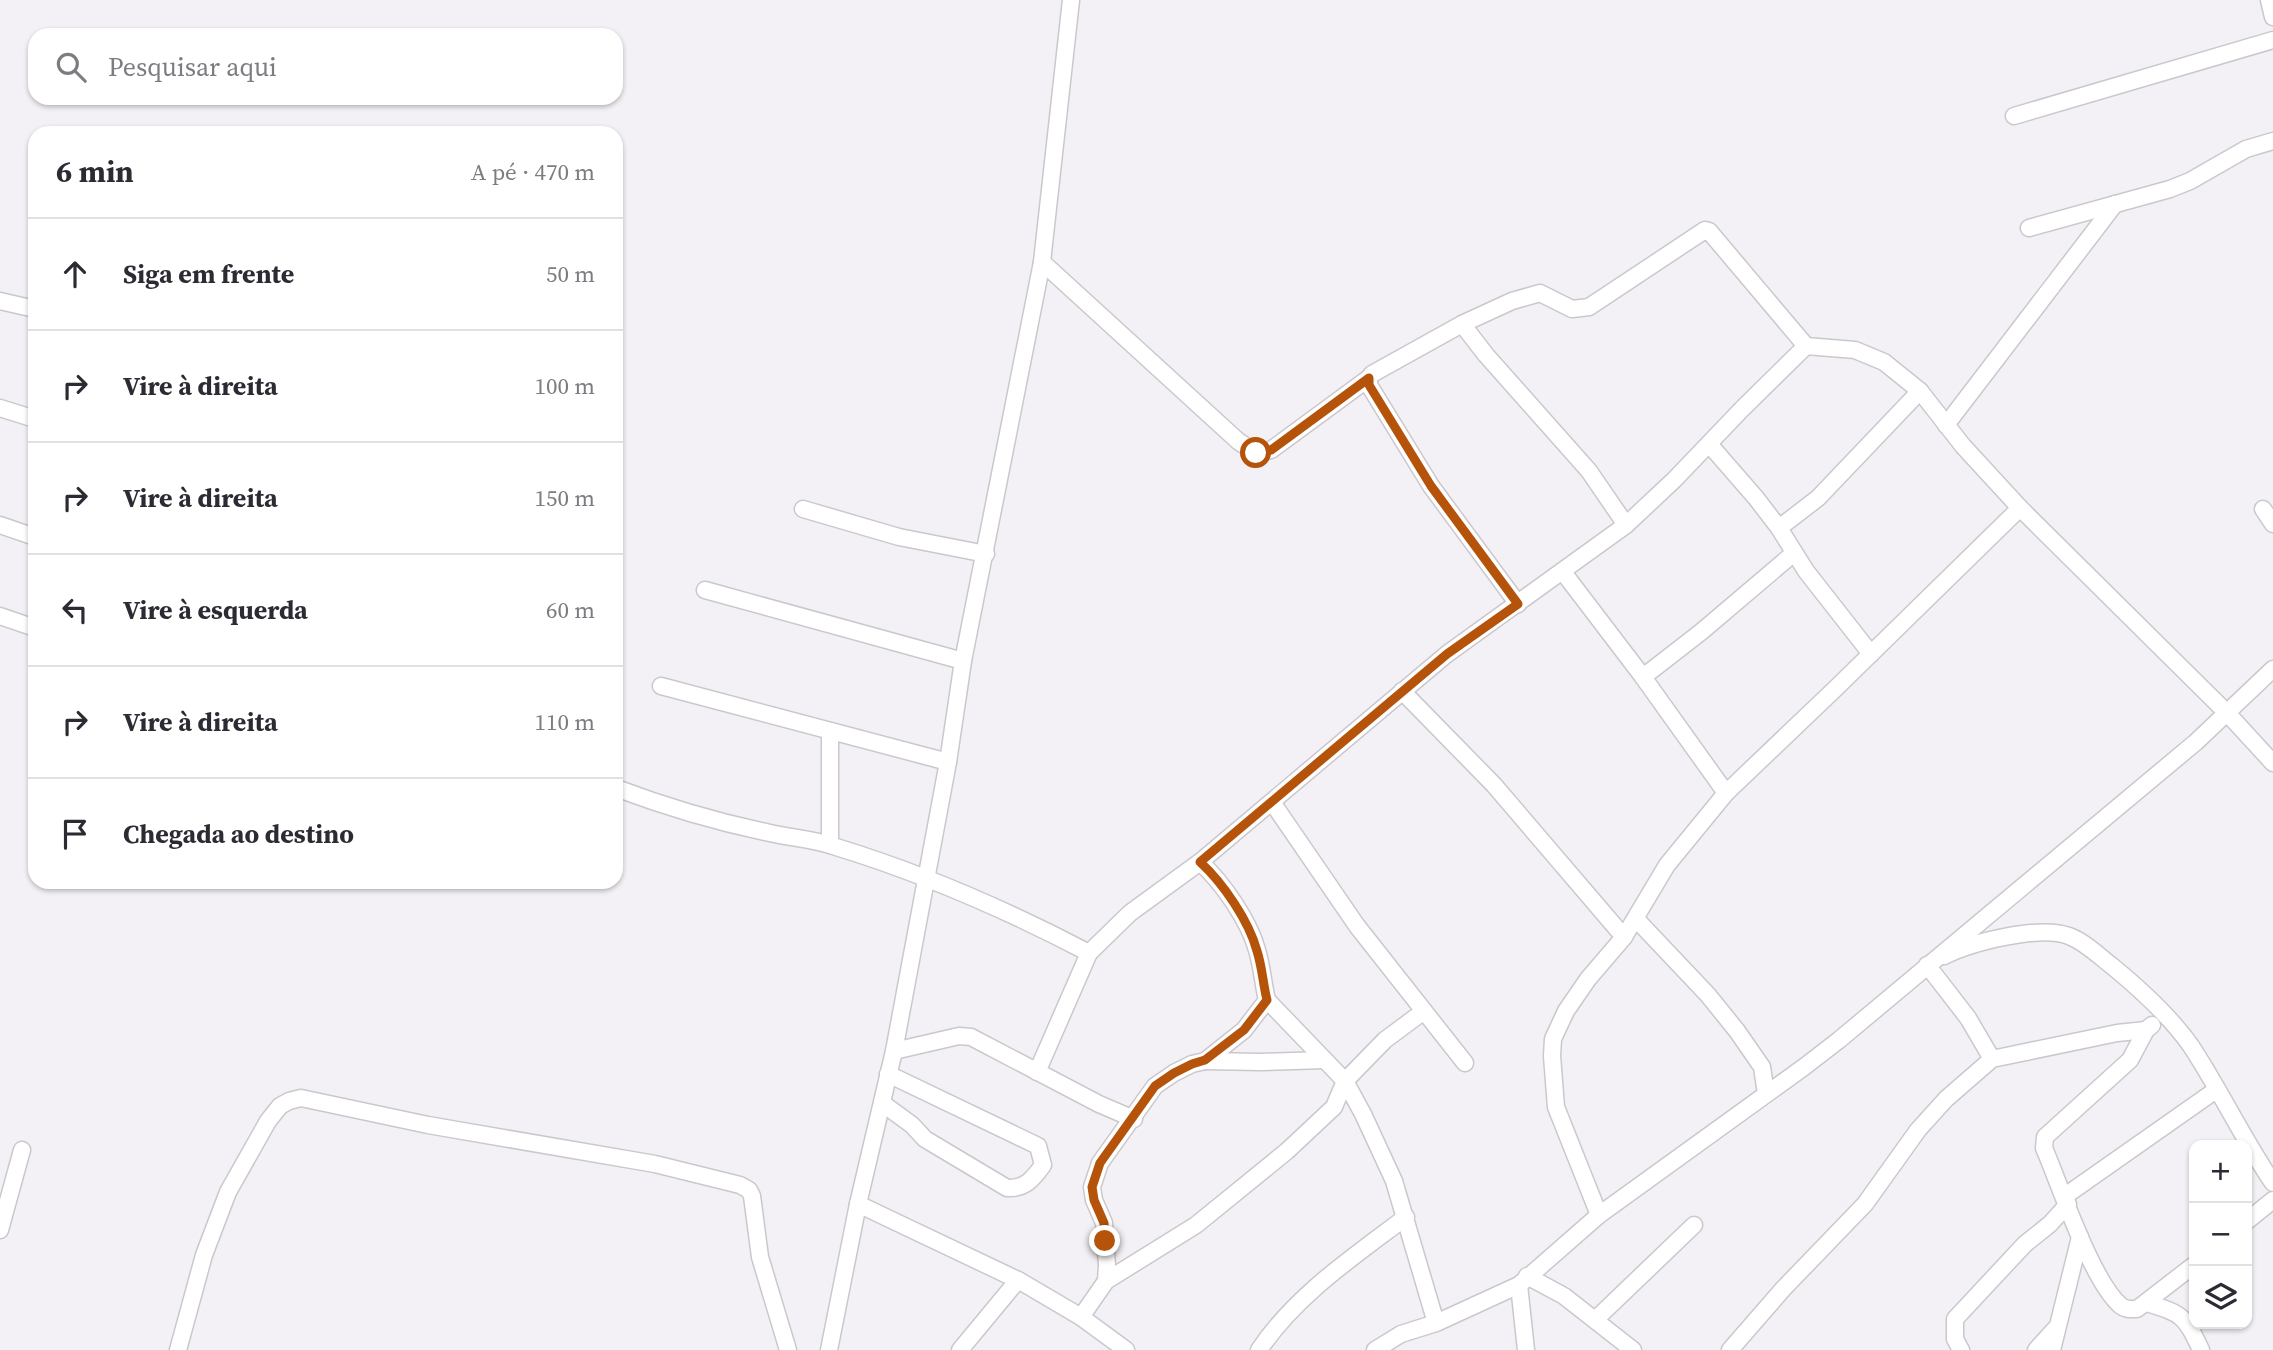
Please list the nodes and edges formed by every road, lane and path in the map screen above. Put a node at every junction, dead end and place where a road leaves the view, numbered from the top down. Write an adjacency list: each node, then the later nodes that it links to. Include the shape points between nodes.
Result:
1 (1072, 0): 9 (street)
2 (2269, 0): 3 (street)
3 (2273, 17)
4 (2273, 40): 5 (street)
5 (2014, 116)
6 (2273, 141): 7 (street, via 2246,149 2190,181)
7 (2115, 204): 8 (street); 18 (street)
8 (2029, 228)
9 (1042, 262): 14 (street, via 1256,453 1271,450); 29 (street)
10 (0, 301): 11 (street)
11 (28, 307)
12 (1462, 324): 13 (street, via 1541,293 1573,309 1588,307 1709,230); 14 (street); 25 (street, via 1584,464)
13 (1806, 346): 15 (street, via 1855,350 1884,362); 19 (street)
14 (1369, 378): 32 (street, via 1431,486)
15 (1920, 391): 18 (street); 26 (street, via 1818,498)
16 (0, 408): 17 (street)
17 (28, 417)
18 (1946, 425): 20 (street)
19 (1709, 444): 25 (street); 26 (street)
20 (2020, 508): 35 (street); 41 (street)
21 (803, 509): 29 (street, via 899,537)
22 (2263, 509): 23 (street)
23 (2273, 524)
24 (0, 525): 27 (street)
25 (1626, 525): 30 (street)
26 (1779, 528): 28 (street)
27 (28, 535)
28 (1794, 553): 35 (street); 38 (street)
29 (986, 554): 36 (street)
30 (1563, 572): 32 (street); 38 (street)
31 (705, 590): 36 (street)
32 (1518, 604): 40 (street)
33 (0, 616): 34 (street)
34 (28, 626)
35 (1871, 654): 46 (street)
36 (963, 661): 43 (street)
37 (2273, 669): 41 (street)
38 (1643, 677): 46 (street)
39 (661, 686): 42 (street)
40 (1402, 691): 47 (street); 52 (street, via 1494,785)
41 (2228, 714): 44 (street); 54 (street)
42 (830, 731): 43 (street); 48 (street)
43 (948, 762): 50 (street)
44 (2273, 763)
45 (623, 791): 48 (street, via 667,808)
46 (1726, 793): 51 (street, via 1667,865)
47 (1272, 802): 49 (street); 56 (street, via 1357,926)
48 (830, 844): 50 (street)
49 (1200, 862): 53 (street, via 1158,890); 55 (street, via 1227,892 1254,942)
50 (927, 878): 53 (street); 59 (street)
51 (1636, 919): 52 (street); 68 (street, via 1737,1031 1762,1067)
52 (1624, 937): 76 (street, via 1588,979 1553,1039 1556,1107)
53 (1089, 953): 64 (street)
54 (1927, 965): 57 (street, via 1948,954 2011,936 2049,932 2069,936 2091,949); 60 (street, via 1968,1018); 68 (street, via 1839,1040)
55 (1267, 1000): 61 (street, via 1244,1030); 62 (street)
56 (1424, 1011): 63 (street); 66 (street, via 1385,1040)
57 (2165, 1015): 58 (street); 67 (street, via 2190,1045)
58 (2146, 1030): 60 (street); 73 (street, via 2130,1060 2045,1137 2044,1148)
59 (894, 1051): 64 (street, via 964,1036); 65 (street)
60 (1992, 1059): 101 (street, via 1937,1109 1866,1204)
61 (1205, 1060): 62 (street); 70 (street, via 1155,1086)
62 (1324, 1060): 66 (street)
63 (1465, 1063)
64 (1037, 1072): 70 (street)
65 (888, 1074): 69 (street); 69 (street, via 1038,1146 1043,1165 1028,1184 1007,1188 925,1139)
66 (1345, 1081): 77 (street, via 1379,1145); 85 (street, via 1334,1107 1287,1152 1196,1225)
67 (2216, 1090): 72 (street); 73 (street)
68 (1766, 1094): 76 (street)
69 (882, 1103): 75 (street)
70 (1134, 1119): 85 (street, via 1100,1163 1092,1187 1104,1223)
71 (22, 1150): 80 (street)
72 (2273, 1183)
73 (2066, 1200): 81 (street); 102 (street, via 2050,1224 2025,1244 1955,1319 1955,1339)
74 (2273, 1200): 78 (street)
75 (858, 1204): 83 (street); 95 (street)
76 (1599, 1215): 84 (street)
77 (1406, 1217): 89 (street); 97 (street, via 1325,1278 1286,1315)
78 (2252, 1217)
79 (1694, 1225): 88 (street)
80 (0, 1230)
81 (2080, 1237): 86 (street, via 2121,1305 2133,1309); 90 (street)
82 (2193, 1266): 86 (street)
83 (1018, 1280): 87 (street); 96 (street)
84 (1523, 1281): 88 (street, via 1564,1296); 89 (street); 99 (street)
85 (1106, 1282): 87 (street)
86 (2147, 1303): 105 (street, via 2184,1319)
87 (1081, 1317): 92 (street)
88 (1596, 1320): 100 (street)
89 (1436, 1323): 91 (street)
90 (2057, 1327): 103 (street); 104 (street)
91 (1401, 1342): 98 (street)
92 (1121, 1349)
93 (178, 1350): 94 (street, via 204,1255 228,1192 268,1121 280,1106 301,1098 655,1164 740,1185 752,1196 760,1257)
94 (788, 1350)
95 (829, 1350)
96 (960, 1350)
97 (1259, 1350)
98 (1375, 1350)
99 (1526, 1350)
100 (1633, 1350)
101 (1730, 1350)
102 (1961, 1350)
103 (2036, 1350)
104 (2052, 1350)
105 (2201, 1350)

